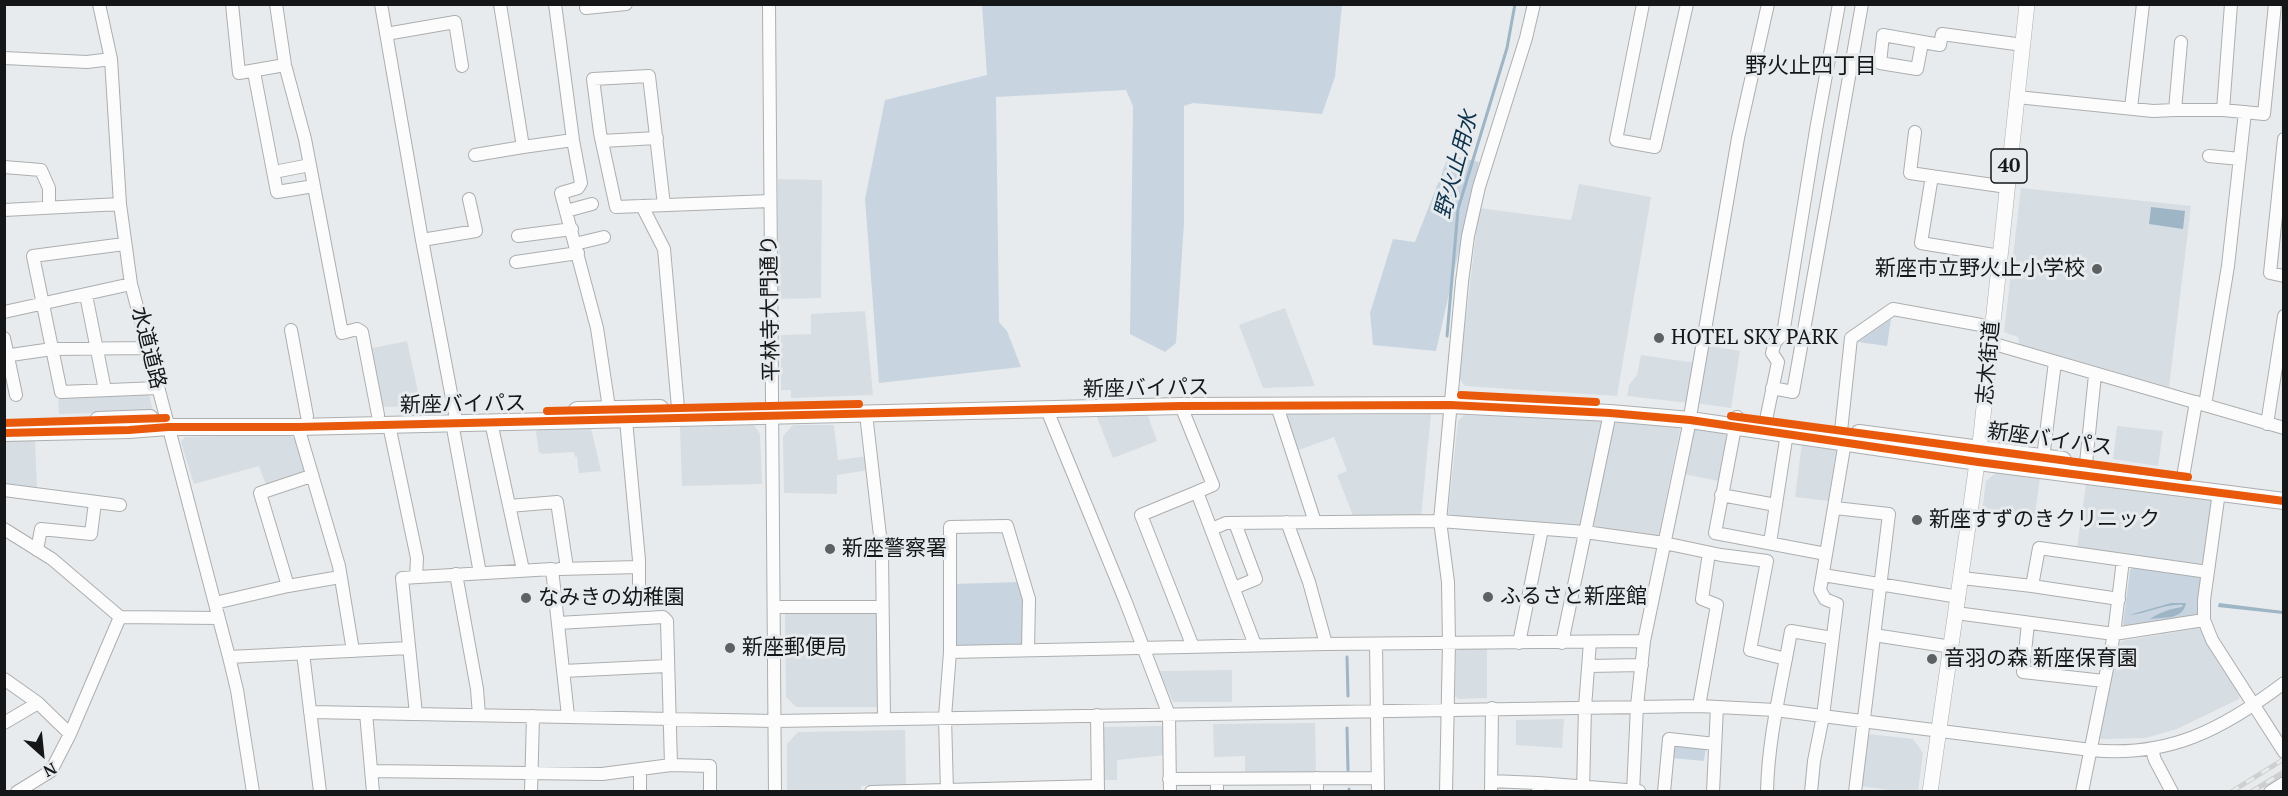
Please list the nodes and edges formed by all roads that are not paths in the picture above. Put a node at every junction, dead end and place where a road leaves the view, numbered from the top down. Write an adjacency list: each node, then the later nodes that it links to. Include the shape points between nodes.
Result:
1 (99, 4): 25 (street, 水道道路)
2 (232, 4): 28 (street, via 239,73)
3 (276, 4): 26 (street)
4 (381, 4): 20 (street)
5 (500, 4): 41 (street)
6 (555, 4): 39 (street)
7 (626, 4): 19 (street)
8 (769, 4): 53 (street, 平林寺大門通り)
9 (1534, 4): 88 (street, via 1470,227)
10 (1643, 4): 11 (street, via 1616,140 1654,147)
11 (1687, 4)
12 (1768, 4): 98 (street, via 1737,138)
13 (1839, 4): 34 (street)
14 (1862, 4): 36 (street)
15 (2027, 4): 23 (main road, 志木街道 / 40)
16 (2143, 4): 30 (street)
17 (2230, 4): 32 (street)
18 (2275, 4): 33 (street, via 2264,114)
19 (586, 8)
20 (386, 34): 27 (street, via 455,22); 64 (street)
21 (2181, 42): 31 (street)
22 (1922, 43): 23 (street, via 1940,45 1942,34)
23 (2023, 45): 29 (main road, 志木街道 / 40)
24 (4, 58): 25 (street, via 87,62)
25 (111, 59): 54 (street, 水道道路)
26 (285, 65): 28 (street); 45 (street)
27 (462, 66)
28 (254, 72): 47 (street)
29 (2017, 97): 30 (street); 51 (main road, 志木街道 / 40)
30 (2131, 108): 31 (street)
31 (2175, 110): 32 (street)
32 (2223, 110): 33 (street)
33 (2245, 112): 44 (street)
34 (1816, 130): 36 (street); 85 (street, via 1783,334 1774,342 1772,353 1778,362)
35 (1915, 132): 48 (street, via 1910,173)
36 (1838, 133): 85 (street, via 1793,392)
37 (657, 138): 40 (street); 40 (street, via 649,76 593,79); 56 (street)
38 (2283, 139): 49 (street)
39 (573, 140): 41 (street); 60 (street, via 581,183 578,188 561,193)
40 (602, 141): 57 (street, via 616,207)
41 (523, 147): 42 (street)
42 (475, 155)
43 (2209, 156): 44 (street)
44 (2240, 159): 89 (street, via 2228,266)
45 (310, 165): 47 (street); 50 (street)
46 (4, 167): 58 (street, via 41,170 49,188)
47 (274, 172): 50 (street, via 277,192)
48 (1932, 176): 51 (street); 67 (street, via 1921,243)
49 (2282, 176): 69 (street, via 2270,273)
50 (314, 186): 100 (street, via 342,333 357,328 362,332)
51 (2007, 187): 67 (main road, 志木街道 / 40)
52 (469, 199): 64 (street, via 476,231)
53 (770, 201): 56 (street); 95 (street, 平林寺大門通り)
54 (120, 204): 58 (street); 65 (street, 水道道路)
55 (592, 204): 60 (street)
56 (664, 205): 57 (street)
57 (642, 206): 93 (street, via 664,249)
58 (49, 208): 59 (street)
59 (4, 210)
60 (566, 211): 61 (street)
61 (572, 229): 62 (street); 66 (street)
62 (518, 236)
63 (604, 237): 66 (street)
64 (422, 240): 99 (street)
65 (124, 243): 70 (street, 水道道路); 72 (street, via 33,256)
66 (577, 248): 68 (street); 92 (street, via 597,328)
67 (2000, 256): 76 (main road, 志木街道 / 40)
68 (516, 262)
69 (2283, 276)
70 (131, 284): 71 (street); 78 (street, 水道道路)
71 (86, 296): 72 (street); 80 (street)
72 (42, 302): 73 (street); 79 (street)
73 (4, 312)
74 (2283, 316): 108 (street)
75 (291, 330): 104 (street)
76 (1991, 335): 82 (street); 112 (street, via 1893,309 1851,339); 113 (main road, 志木街道 / 40)
77 (4, 338): 81 (street)
78 (147, 348): 80 (street); 84 (street, 水道道路)
79 (52, 349): 80 (street); 81 (street); 86 (street, via 61,392)
80 (96, 349): 86 (street)
81 (6, 356): 87 (street)
82 (2055, 362): 83 (street); 114 (street)
83 (2095, 375): 89 (street); 115 (street)
84 (158, 388): 86 (street); 103 (street, 水道道路)
85 (1772, 388): 102 (street)
86 (105, 390)
87 (16, 395)
88 (1450, 400): 91 (highway, 新座バイパス); 95 (highway, 新座バイパス); 96 (highway, 新座バイパス); 98 (highway, 新座バイパス, via 1554,399); 129 (street)
89 (2201, 403): 108 (street); 117 (street)
90 (1181, 406): 91 (highway, 新座バイパス); 94 (highway, 新座バイパス); 120 (street, via 1214,485)
91 (1277, 406): 131 (street)
92 (609, 408): 93 (highway, 新座バイパス); 99 (highway, 新座バイパス)
93 (678, 408): 95 (highway, 新座バイパス)
94 (1047, 410): 97 (highway, 新座バイパス); 184 (street)
95 (772, 411): 97 (highway, 新座バイパス); 101 (highway, 新座バイパス); 162 (street, 平林寺大門通り)
96 (1610, 413): 98 (highway, 新座バイパス); 136 (street)
97 (866, 414): 163 (street, via 882,553)
98 (1691, 415): 106 (highway, 新座バイパス); 137 (street)
99 (454, 418): 100 (highway, 新座バイパス); 105 (highway, 新座バイパス); 148 (street)
100 (383, 420): 104 (highway, 新座バイパス); 152 (street, via 417,558)
101 (626, 420): 105 (highway, 新座バイパス); 143 (street)
102 (1766, 420): 106 (highway, 新座バイパス); 112 (highway, 新座バイパス)
103 (166, 422): 104 (highway, 新座バイパス); 107 (highway, 新座バイパス); 110 (highway, 新座バイパス, via 129,430); 161 (street, 水道道路)
104 (303, 422): 116 (street)
105 (491, 422): 127 (street)
106 (1736, 422): 111 (highway, 新座バイパス); 122 (street)
107 (4, 423)
108 (2267, 424): 109 (street)
109 (2283, 428)
110 (4, 433)
111 (1787, 434): 112 (highway, 新座バイパス); 126 (street)
112 (1843, 436): 113 (highway, 新座バイパス); 128 (street)
113 (1979, 455): 114 (highway, 新座バイパス); 121 (highway, 新座バイパス); 153 (main road, 志木街道 / 40)
114 (2043, 458): 115 (highway, 新座バイパス)
115 (2086, 463): 117 (highway, 新座バイパス)
116 (311, 476): 151 (street); 155 (street, via 260,493)
117 (2183, 477): 119 (highway, 新座バイパス)
118 (4, 490): 124 (street)
119 (2283, 490)
120 (1197, 492): 135 (street); 181 (street, via 1141,515)
121 (2219, 492): 123 (highway, 新座バイパス); 147 (street)
122 (1720, 495): 126 (street); 138 (street, via 1714,533)
123 (2283, 501)
124 (95, 502): 125 (street); 139 (street, via 91,534 41,529)
125 (120, 505)
126 (1776, 505): 138 (street)
127 (509, 506): 144 (street, via 556,502); 146 (street)
128 (1835, 508): 141 (street); 154 (street, via 1889,514)
129 (1440, 521): 131 (street); 133 (street); 176 (street, via 1448,582)
130 (1287, 522): 131 (street); 132 (street); 178 (street)
131 (1315, 522)
132 (1235, 523): 135 (street); 157 (street, via 1256,579)
133 (1542, 528): 136 (street); 177 (street)
134 (4, 529): 139 (street)
135 (1212, 529): 157 (street)
136 (1585, 532): 137 (street); 174 (street)
137 (1664, 543): 140 (street); 173 (street)
138 (1770, 543): 141 (street)
139 (37, 550): 165 (street)
140 (1709, 553): 190 (street, via 1767,561 1750,650); 201 (street, via 1702,599 1717,605)
141 (1826, 554): 150 (street)
142 (2123, 560): 147 (street); 156 (street, via 2039,548); 160 (street)
143 (639, 567): 144 (street); 159 (street)
144 (567, 568): 145 (street)
145 (552, 569): 146 (street); 168 (street)
146 (523, 570): 148 (street)
147 (2208, 572): 167 (street)
148 (480, 573): 149 (street)
149 (456, 574): 152 (street); 212 (street)
150 (1823, 575): 154 (street); 172 (street, via 1820,590 1825,599 1837,604)
151 (340, 577): 155 (street); 186 (street)
152 (417, 577): 183 (street, via 402,578)
153 (1962, 578): 156 (street); 158 (main road, 志木街道 / 40)
154 (1880, 585): 158 (street); 171 (street)
155 (288, 586): 161 (street)
156 (2032, 586): 160 (street)
157 (1234, 588): 180 (street)
158 (1959, 597): 164 (main road, 志木街道 / 40)
159 (639, 598)
160 (2119, 599): 170 (street)
161 (215, 603): 166 (street, 水道道路)
162 (774, 607): 163 (street); 221 (street, 平林寺大門通り)
163 (882, 607): 220 (street)
164 (1956, 613): 169 (street); 182 (main road, 志木街道 / 40)
165 (120, 617): 166 (street); 225 (street)
166 (218, 618): 189 (street, 水道道路)
167 (2204, 620): 170 (street); 202 (street, via 2212,640)
168 (558, 623): 192 (street, via 663,617 667,621); 194 (street)
169 (2028, 623): 170 (street); 195 (street, via 2023,672)
170 (2114, 634): 195 (street)
171 (1874, 635): 182 (street); 222 (street)
172 (1832, 638): 190 (street, via 1791,631); 217 (street)
173 (1644, 641): 175 (street); 191 (street)
174 (1563, 642): 175 (street); 177 (street)
175 (1590, 642): 193 (street)
176 (1449, 643): 177 (street); 179 (street); 206 (street)
177 (1519, 643)
178 (1326, 644): 179 (street); 180 (street)
179 (1376, 644): 208 (street)
180 (1255, 645): 181 (street)
181 (1192, 647): 184 (street)
182 (1952, 647): 224 (main road, 志木街道 / 40)
183 (409, 648): 186 (street); 211 (street)
184 (1144, 648): 185 (street); 214 (street)
185 (1028, 649): 187 (street); 187 (street, via 1029,599 1007,526 950,527)
186 (353, 651): 188 (street)
187 (950, 652): 218 (street)
188 (303, 653): 189 (street); 209 (street)
189 (229, 657): 248 (street, 水道道路)
190 (1786, 659): 207 (street)
191 (1642, 665): 193 (street); 200 (street)
192 (667, 666): 194 (street); 219 (street)
193 (1589, 666): 203 (street)
194 (563, 671): 216 (street)
195 (2104, 681): 227 (street)
196 (10, 682): 198 (street); 199 (street)
197 (2283, 683): 202 (street)
198 (4, 692)
199 (38, 703): 223 (street); 225 (street)
200 (1637, 706): 201 (street); 203 (street); 246 (street)
201 (1699, 706): 204 (street)
202 (2254, 706): 228 (street, via 2207,733); 229 (street)
203 (1585, 707): 205 (street); 244 (street)
204 (1717, 707): 207 (street); 226 (street)
205 (1492, 708): 206 (street); 240 (street)
206 (1448, 710): 208 (street); 258 (street)
207 (1775, 710): 217 (street); 261 (street)
208 (1377, 711): 214 (street); 235 (street)
209 (310, 712): 210 (street); 249 (street)
210 (366, 713): 211 (street); 232 (street)
211 (416, 714): 212 (street)
212 (479, 715): 215 (street)
213 (1097, 715): 214 (street); 218 (street); 242 (street)
214 (1169, 715): 237 (street)
215 (533, 716): 216 (street); 233 (street)
216 (568, 716): 219 (street)
217 (1823, 716): 222 (street); 262 (street)
218 (945, 717): 220 (street); 245 (street)
219 (670, 718): 221 (street); 230 (street)
220 (884, 718): 221 (street)
221 (775, 721): 254 (street, 平林寺大門通り)
222 (1863, 721): 224 (street); 263 (street)
223 (4, 723)
224 (1939, 731): 227 (street); 264 (main road, 志木街道 / 40)
225 (70, 734): 247 (street, via 51,771)
226 (1714, 744): 259 (street, via 1669,740); 260 (street)
227 (2091, 750): 228 (street); 265 (street)
228 (2152, 750): 266 (street)
229 (2283, 752)
230 (671, 765): 231 (street); 253 (street, via 710,766)
231 (640, 769): 233 (street, via 602,774); 252 (street)
232 (371, 771): 233 (street); 250 (street)
233 (532, 773): 251 (street)
234 (1317, 778): 235 (street); 239 (street); 256 (street)
235 (1378, 778): 257 (street)
236 (2283, 783): 267 (street)
237 (1169, 785): 238 (street)
238 (1217, 785): 239 (street)
239 (1267, 785)
240 (1491, 786): 241 (street)
241 (1538, 787): 244 (street)
242 (1098, 789): 243 (street)
243 (1030, 790): 245 (street)
244 (1583, 790): 246 (street)
245 (947, 791): 255 (street)
246 (1635, 791)
247 (17, 792)
248 (253, 792)
249 (320, 792)
250 (373, 792)
251 (531, 792)
252 (640, 792)
253 (710, 792)
254 (776, 792)
255 (871, 792)
256 (1317, 792)
257 (1378, 792)
258 (1446, 792)
259 (1664, 792)
260 (1713, 792)
261 (1767, 792)
262 (1811, 792)
263 (1855, 792)
264 (1930, 792)
265 (2082, 792)
266 (2172, 792)
267 (2270, 792)

